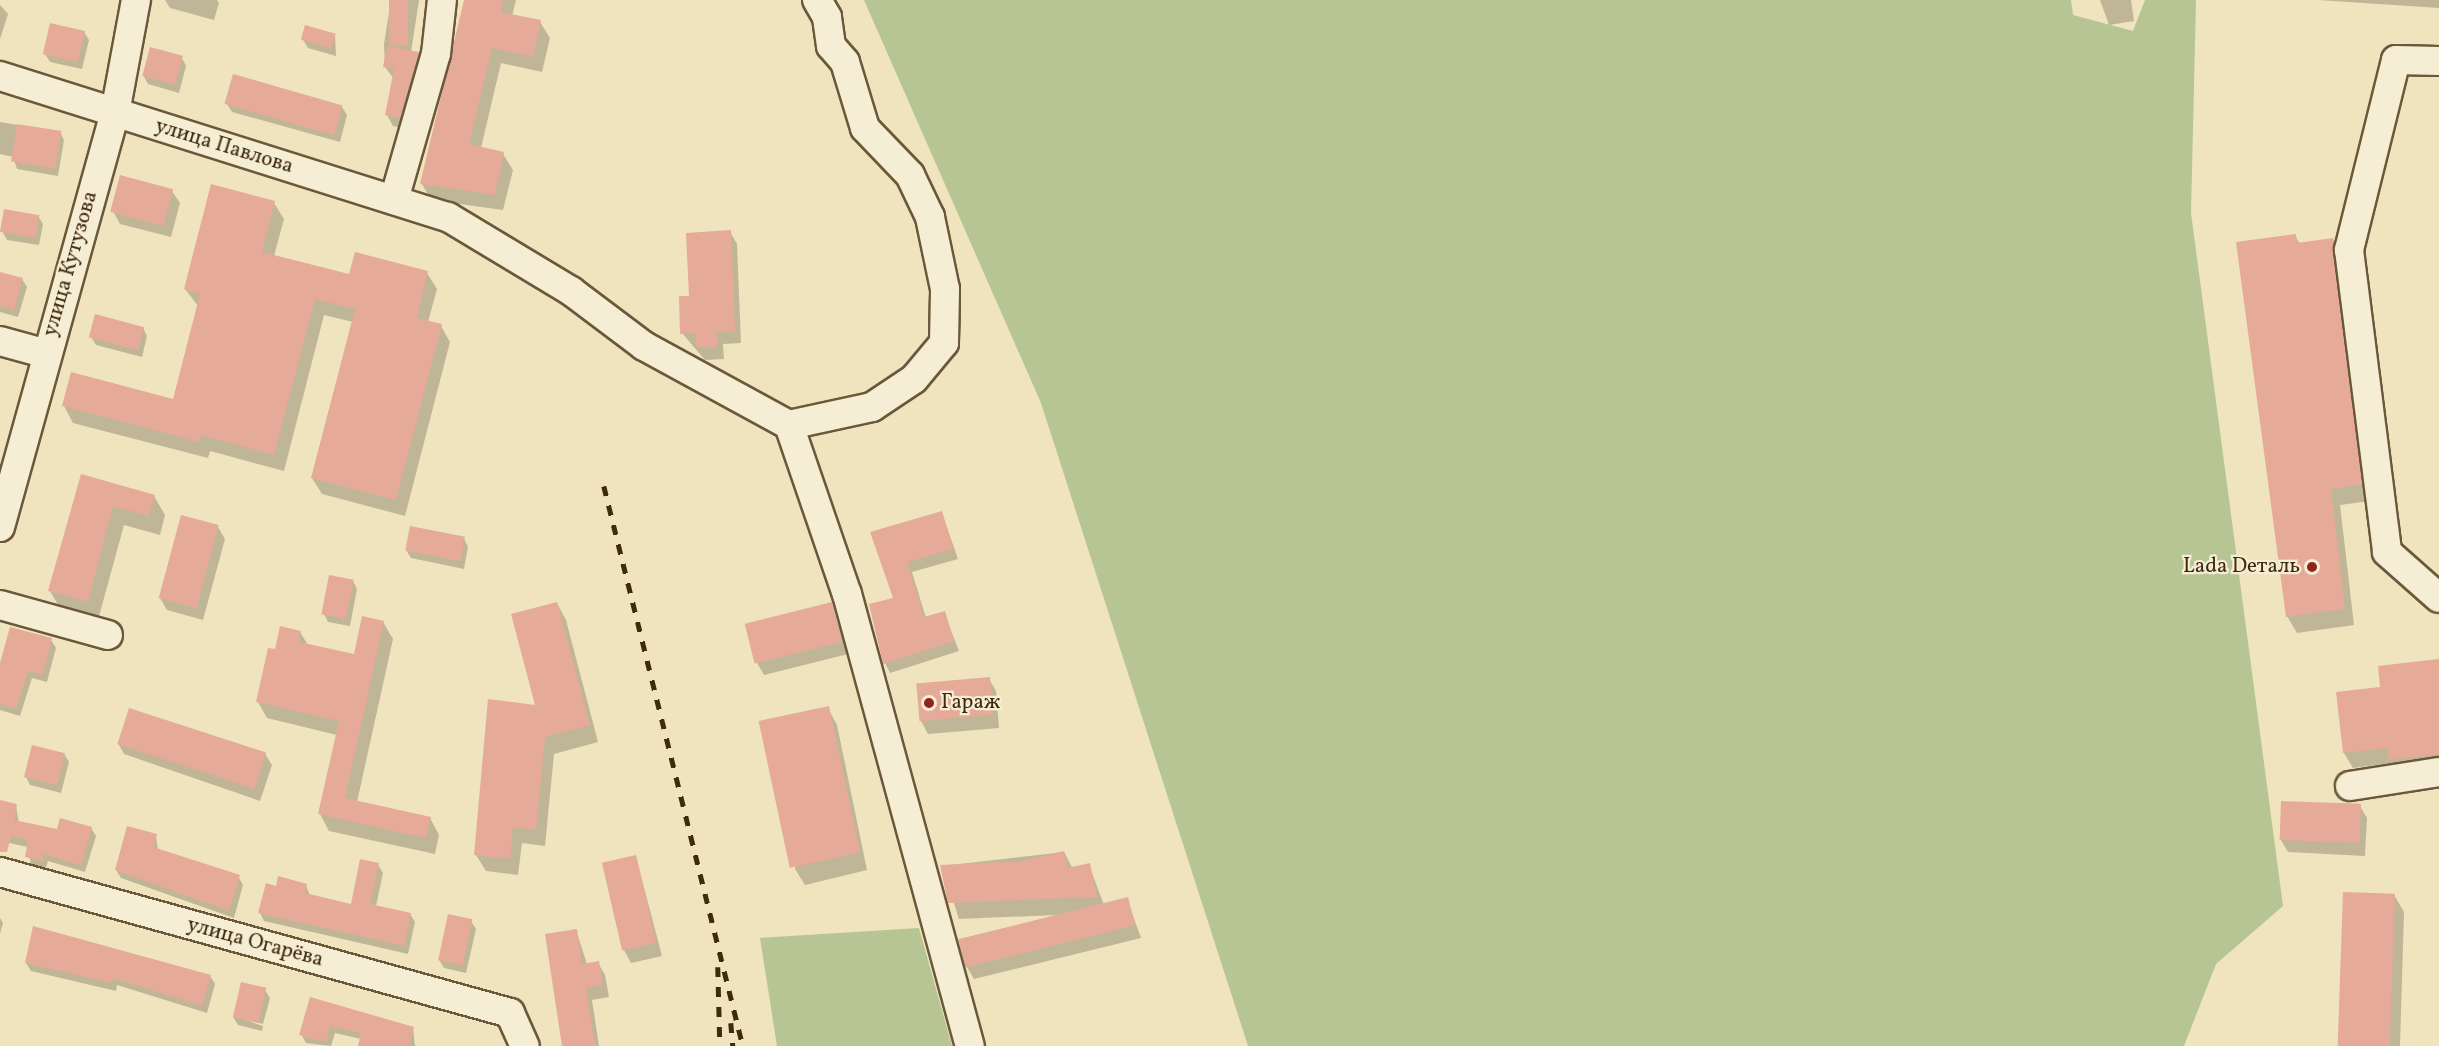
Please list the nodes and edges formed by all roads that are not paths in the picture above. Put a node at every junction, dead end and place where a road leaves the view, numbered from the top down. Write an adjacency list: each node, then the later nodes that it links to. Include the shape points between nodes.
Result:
1 (136, 0): 6 (street, улица Кутузова)
2 (442, 0): 7 (street, via 436,54)
3 (817, 0): 10 (street, via 827,17 831,46 845,62 865,128 910,176 930,218 945,289 944,343 914,380 872,407)
4 (2439, 61): 12 (street, via 2396,60 2349,250 2387,552)
5 (0, 76): 6 (street, улица Павлова)
6 (115, 113): 7 (street, улица Павлова); 9 (street, улица Кутузова)
7 (394, 200): 10 (street, улица Павлова, via 448,217 571,291 644,346)
8 (0, 342): 9 (street)
9 (44, 353): 11 (street, улица Кутузова)
10 (789, 425): 19 (street, via 847,594)
11 (0, 527)
12 (2439, 598)
13 (0, 605): 14 (street)
14 (108, 635)
15 (2439, 772): 16 (street)
16 (2350, 786)
17 (0, 872): 18 (street, улица Огарёва, via 510,1013)
18 (525, 1046)
19 (970, 1046)

